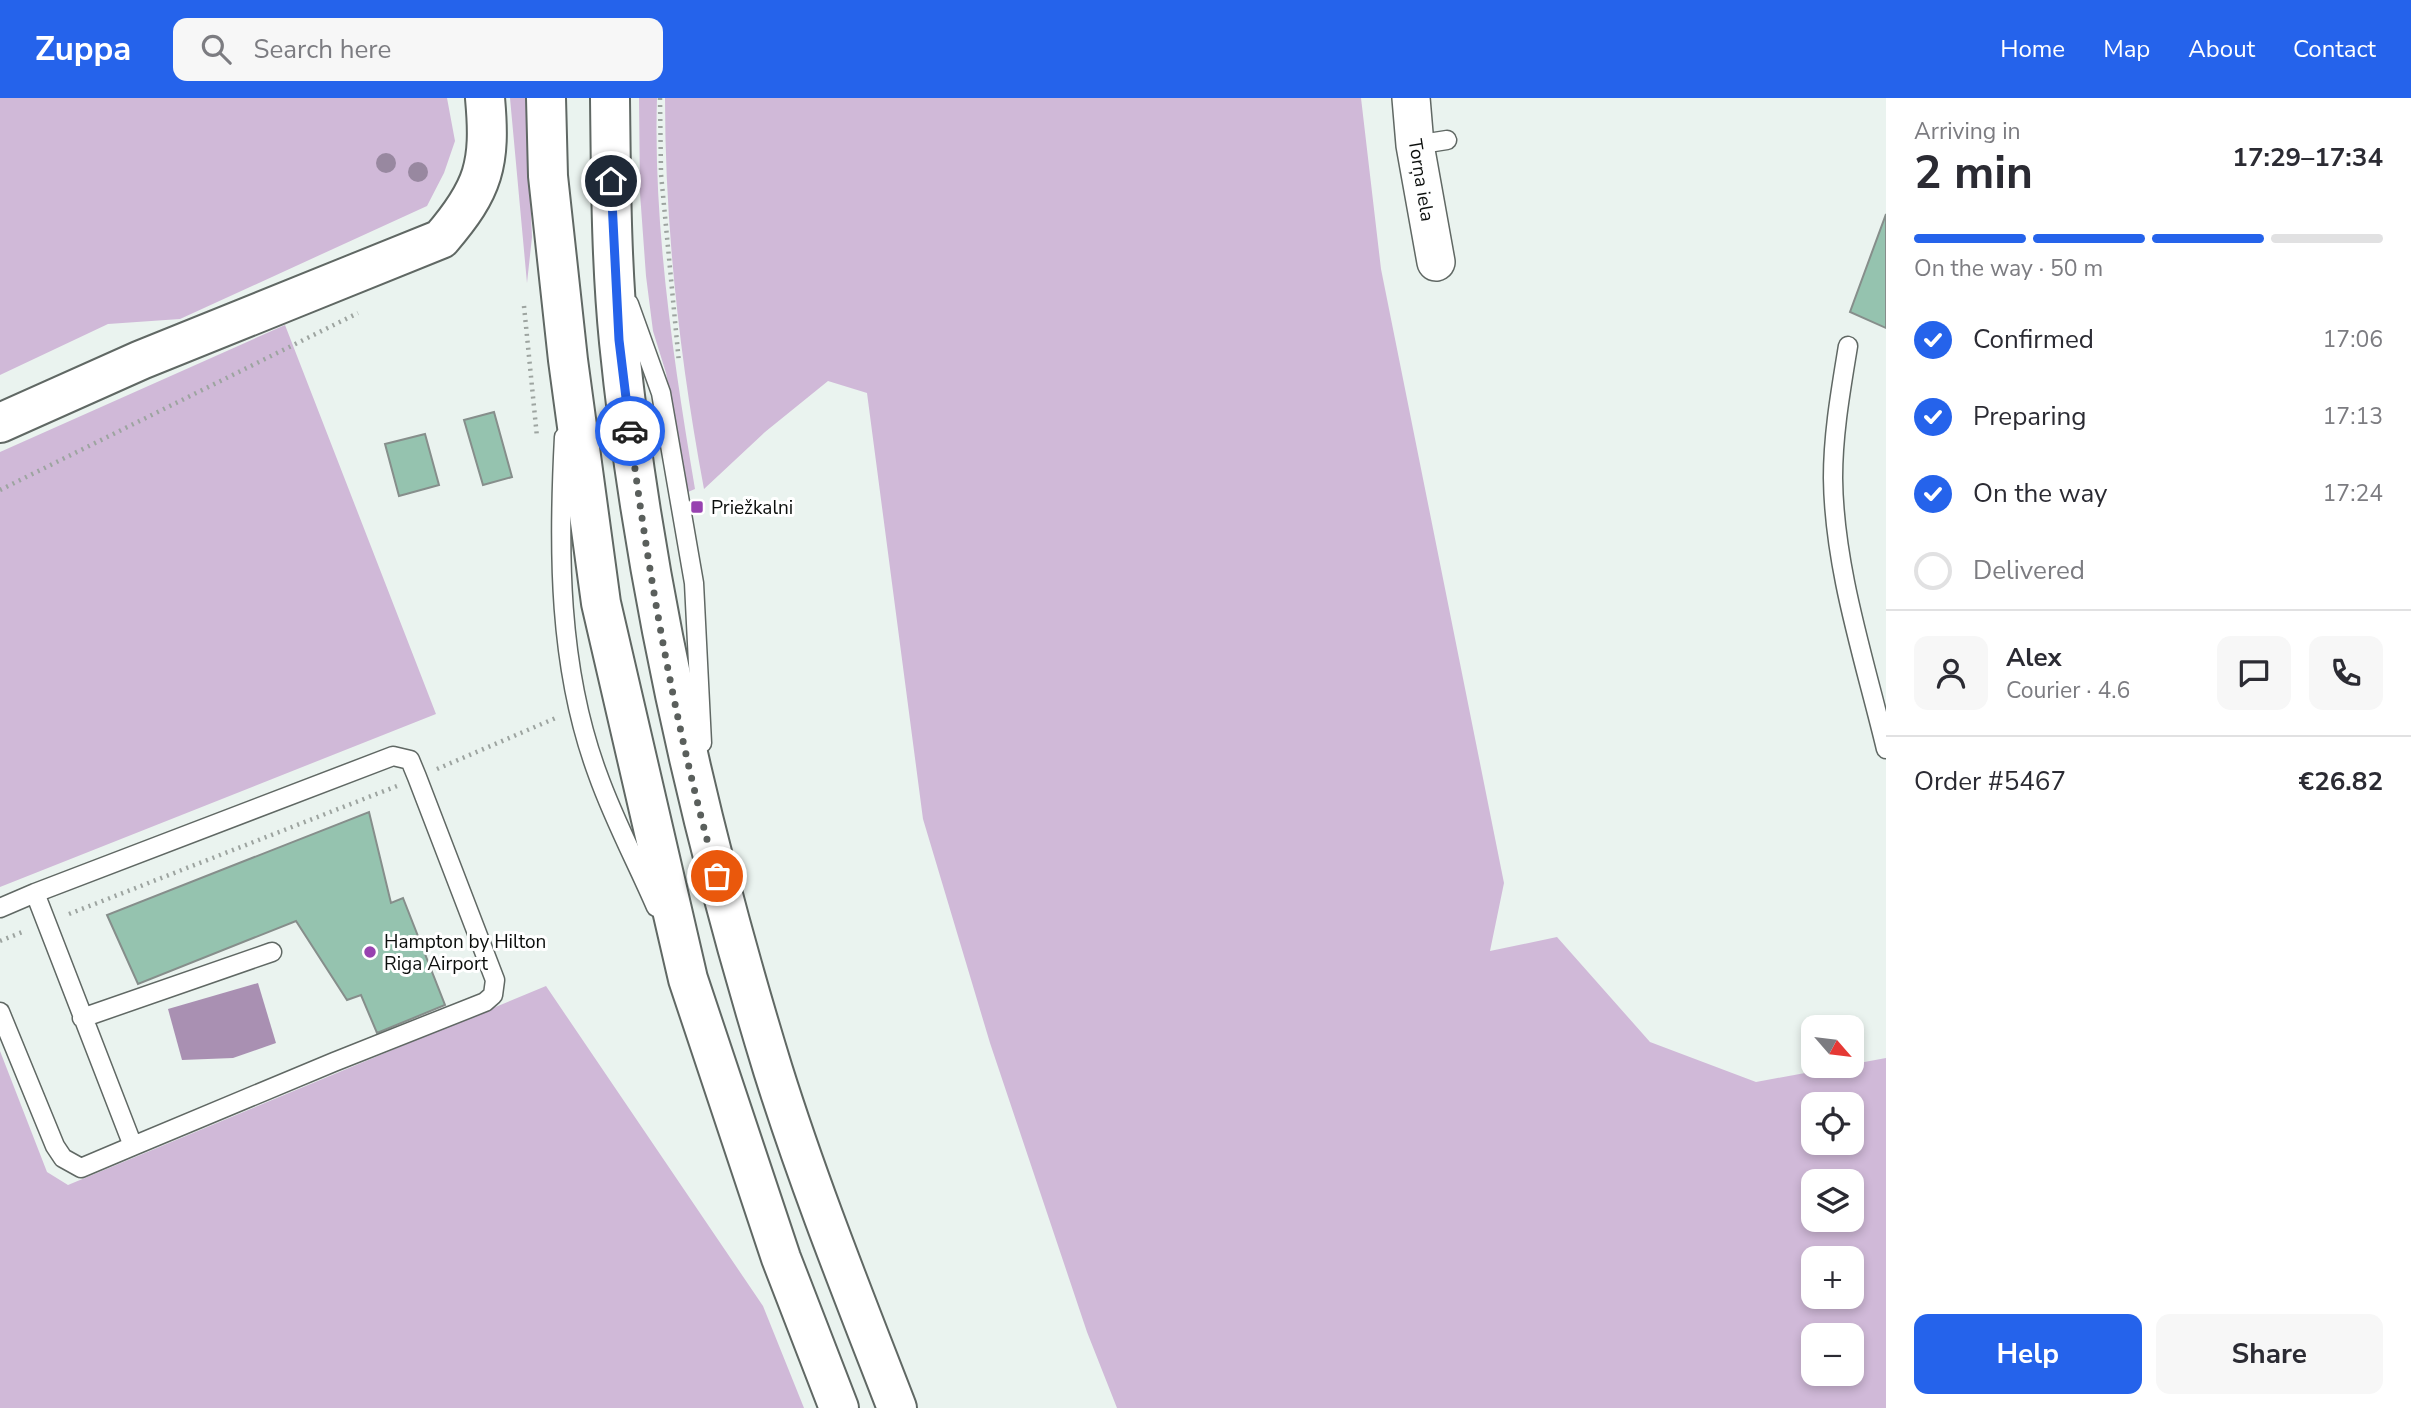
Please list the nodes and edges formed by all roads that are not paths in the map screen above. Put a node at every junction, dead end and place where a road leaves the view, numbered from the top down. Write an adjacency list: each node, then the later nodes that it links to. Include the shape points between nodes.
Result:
1 (485, 98): 7 (main road, via 487,156 480,183 465,211 441,239 141,360)
2 (546, 98): 15 (main road, via 548,176 568,360 601,603 688,979 780,1258)
3 (610, 98): 16 (main road, via 619,340 671,682 710,852 774,1073)
4 (1411, 98): 5 (street, Torņa iela, via 1431,143)
5 (1436, 262)
6 (1849, 346): 8 (lane, via 1837,411 1834,489 1848,590)
7 (0, 423)
8 (1886, 749)
9 (36, 893): 10 (lane); 13 (lane); 14 (lane, via 393,756 410,760 418,777 495,980 493,995)
10 (0, 908)
11 (271, 952): 13 (lane)
12 (0, 1012): 14 (lane, via 63,1158 81,1168)
13 (82, 1018): 14 (lane)
14 (133, 1146)
15 (839, 1408)
16 (897, 1408)

